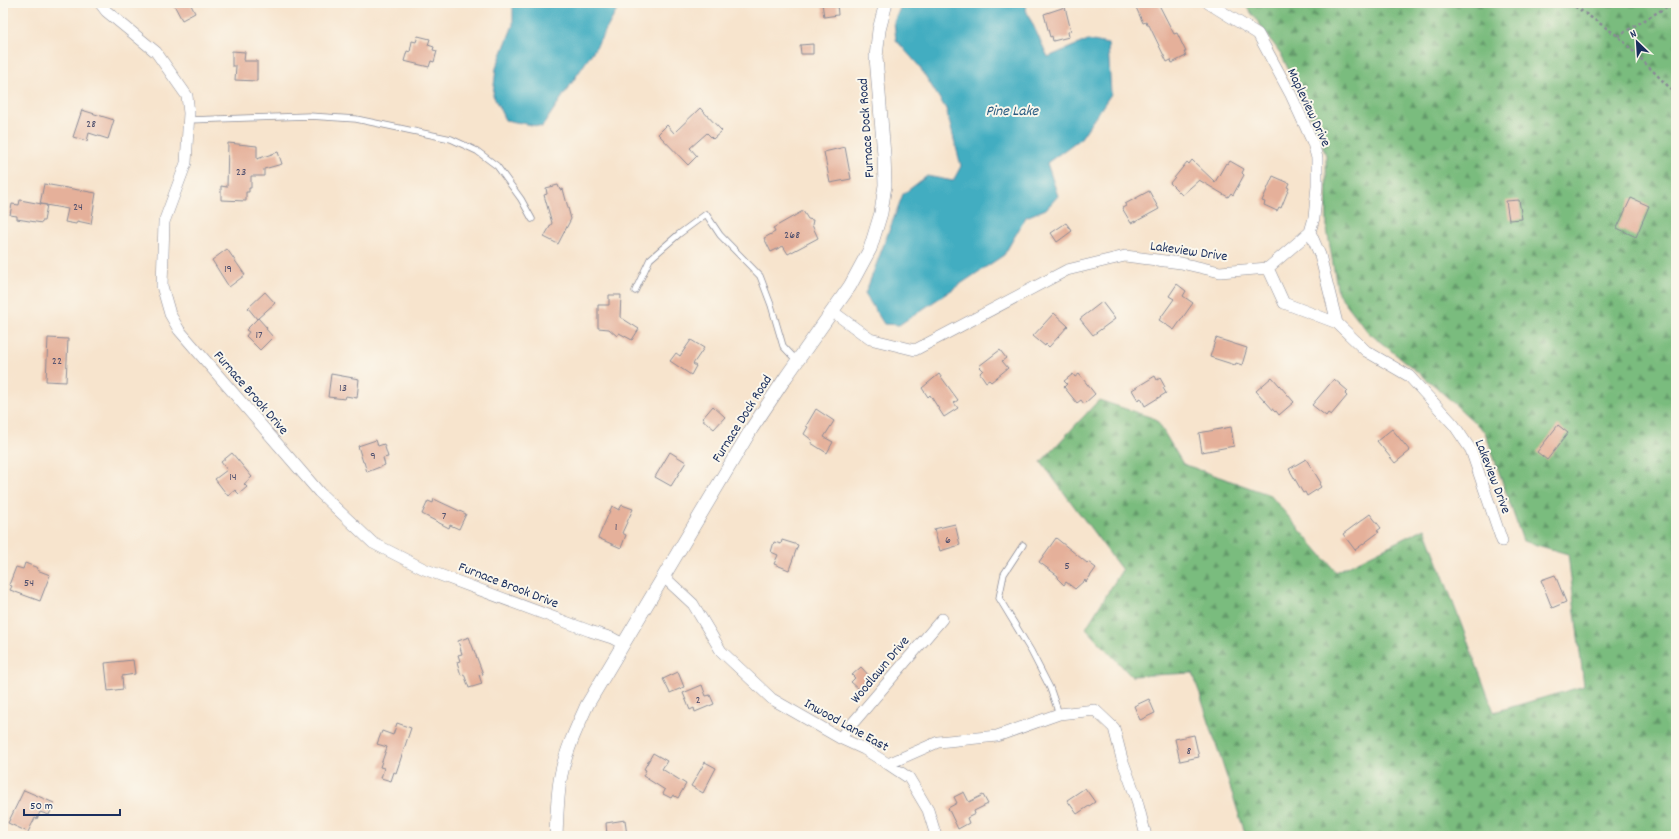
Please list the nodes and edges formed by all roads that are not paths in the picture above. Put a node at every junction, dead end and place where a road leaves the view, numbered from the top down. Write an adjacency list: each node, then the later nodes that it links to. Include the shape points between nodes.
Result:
1 (100, 3): 4 (street, Furnace Brook Drive, via 106,11 160,56 187,96)
2 (886, 3): 9 (street, Furnace Dock Road, via 876,57 885,170 882,209 870,249 861,268)
3 (1208, 3): 6 (street, Mapleview Drive, via 1258,34 1306,125 1317,158 1316,202)
4 (189, 120): 5 (lane, via 309,116 356,119 451,140 478,151 497,166); 16 (street, Furnace Brook Drive, via 186,163 164,222 162,286 170,314 179,330 319,492 373,543 424,569)
5 (532, 219)
6 (1310, 232): 7 (street); 10 (street, via 1320,255)
7 (1268, 268): 9 (street, Lakeview Drive, via 1220,272 1181,263 1125,256 1067,270 915,350 870,339); 10 (street, Lakeview Drive, via 1284,302)
8 (635, 291): 11 (lane, via 650,259 706,214 720,235 760,276 783,346)
9 (832, 311): 11 (street, Furnace Dock Road)
10 (1337, 323): 12 (street, Lakeview Drive, via 1366,351 1409,376 1454,425 1470,450)
11 (797, 361): 14 (street, Furnace Dock Road, via 749,434)
12 (1502, 541)
13 (1023, 545): 17 (lane, via 1004,574 999,598 1034,657 1050,688)
14 (664, 577): 16 (street, Furnace Dock Road); 18 (street, Inwood Lane East, via 694,604 721,651 772,699)
15 (942, 619): 18 (street, Woodlawn Drive)
16 (623, 644): 20 (street, Furnace Dock Road, via 587,705 572,739 560,784)
17 (1059, 714): 19 (street, Inwood Lane East, via 997,736 938,742); 22 (street, Inwood Lane East, via 1095,710 1114,728)
18 (840, 738): 19 (street, Inwood Lane East)
19 (888, 764): 21 (street, via 909,778 928,810)
20 (556, 836)
21 (936, 836)
22 (1146, 836)

